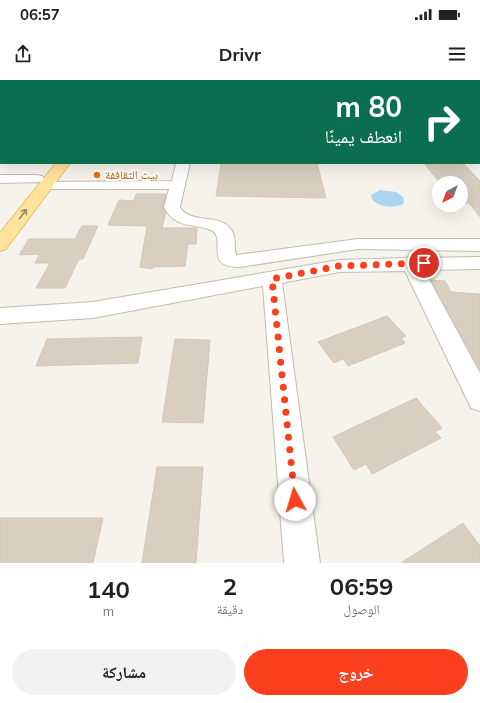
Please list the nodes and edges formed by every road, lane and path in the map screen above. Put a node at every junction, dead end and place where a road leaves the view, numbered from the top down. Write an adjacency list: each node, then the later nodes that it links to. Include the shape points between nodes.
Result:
1 (50, 164): 5 (main road)
2 (62, 164): 5 (main road)
3 (183, 164): 6 (street)
4 (0, 179): 5 (street)
5 (41, 182): 6 (street); 7 (main road); 8 (main road, one-way to 5)
6 (178, 185): 9 (street, via 172,207 174,211 183,218 220,228 225,234 227,256 235,262 358,244)
7 (0, 225)
8 (0, 245)
9 (480, 245)
10 (411, 263): 11 (street); 12 (street, via 339,266); 14 (street)
11 (480, 263)
12 (272, 279): 13 (street, via 93,310); 15 (street)
13 (2, 314)
14 (480, 399)
15 (302, 563)

